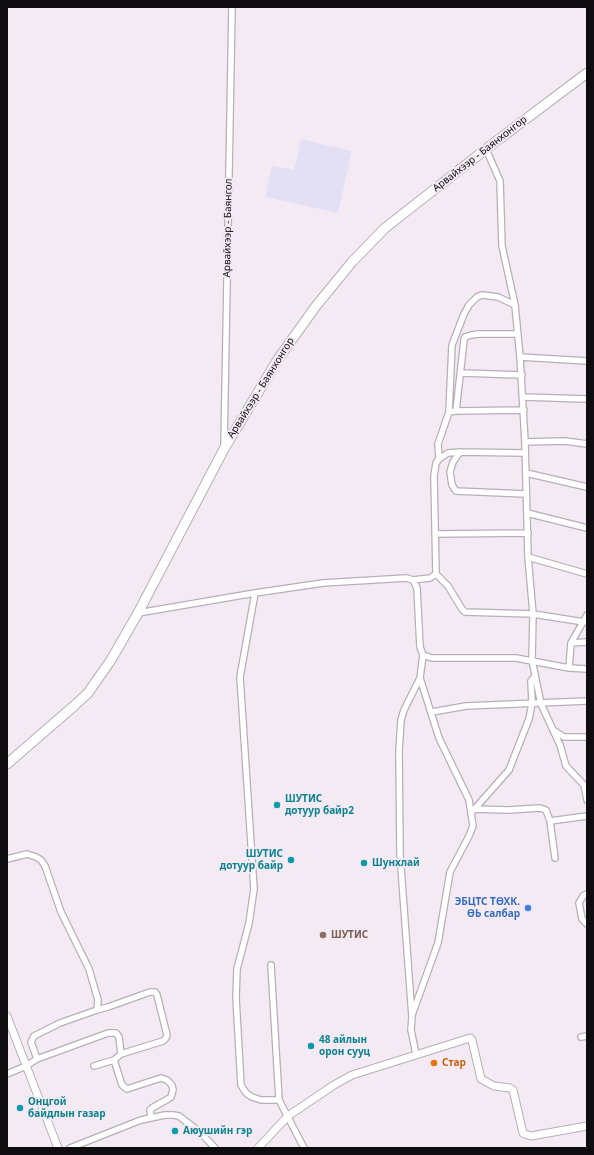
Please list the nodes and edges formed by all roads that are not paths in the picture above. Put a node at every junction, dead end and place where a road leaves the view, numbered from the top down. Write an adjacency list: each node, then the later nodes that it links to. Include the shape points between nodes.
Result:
1 (232, 7): 17 (street, Арвайхээр - Баянгол)
2 (587, 73): 3 (highway, Арвайхээр - Баянхонгор)
3 (486, 149): 4 (street, via 500,181 502,246); 17 (highway, Арвайхээр - Баянхонгор, via 385,228 352,262 278,358)
4 (516, 305): 5 (street); 14 (street, via 498,297 482,295 477,296 469,305 452,345)
5 (518, 334): 6 (street); 8 (street, via 479,334 465,337)
6 (520, 357): 7 (street); 9 (street)
7 (587, 361)
8 (461, 373): 9 (street); 12 (street)
9 (522, 375): 10 (street)
10 (523, 397): 11 (street); 13 (street)
11 (587, 399)
12 (456, 410): 13 (street); 14 (street)
13 (524, 410): 15 (street)
14 (449, 412): 20 (street, via 438,444)
15 (525, 442): 16 (street, via 565,441); 19 (street)
16 (587, 444)
17 (224, 449): 33 (highway, Арвайхээр - Баянхонгор)
18 (460, 452): 19 (street); 20 (street, via 448,453); 23 (street, via 450,472 452,485 456,491)
19 (526, 453): 21 (street)
20 (439, 459): 27 (street, via 434,476)
21 (526, 473): 22 (street); 23 (street)
22 (587, 487)
23 (526, 494): 24 (street)
24 (527, 513): 25 (street); 26 (street)
25 (587, 528)
26 (528, 533): 27 (street); 28 (street)
27 (435, 534): 29 (street)
28 (528, 557): 30 (street); 34 (street)
29 (436, 574): 31 (street, via 430,578); 34 (street, via 448,586 465,612)
30 (587, 574)
31 (413, 580): 32 (street, via 406,578 323,583); 39 (street, via 417,588 420,647)
32 (255, 593): 33 (street); 72 (street, via 240,677 254,889 250,923 237,969 240,1085 252,1097)
33 (138, 613): 51 (highway, Арвайхээр - Баянхонгор, via 88,693)
34 (533, 614): 36 (street); 40 (street)
35 (587, 615): 36 (street)
36 (584, 622): 38 (street)
37 (587, 642): 38 (street)
38 (571, 643): 41 (street)
39 (423, 655): 40 (street, via 432,658); 44 (street)
40 (532, 660): 41 (street); 43 (street)
41 (569, 668): 42 (street)
42 (587, 669)
43 (536, 676): 46 (street, via 531,681); 47 (street)
44 (420, 678): 48 (street); 64 (street, via 401,720 399,751 400,854)
45 (587, 701): 47 (street)
46 (532, 704): 47 (street); 48 (street, via 466,706); 54 (street, via 529,719 509,770)
47 (542, 704): 49 (street)
48 (432, 712): 54 (street, via 439,738)
49 (553, 730): 50 (street, via 564,737); 52 (street, via 566,766)
50 (587, 737)
51 (7, 764)
52 (585, 785): 53 (street)
53 (587, 800)
54 (473, 811): 56 (street, via 540,808 546,810); 64 (street, via 473,826 450,872 438,943)
55 (587, 816): 56 (street)
56 (550, 821): 57 (street)
57 (555, 858)
58 (7, 859): 62 (street, via 27,854 36,856 45,866 61,912 89,969 98,1000)
59 (587, 894): 60 (street, via 579,902 582,919)
60 (587, 924)
61 (271, 965): 72 (street)
62 (97, 1010): 65 (street, via 150,992 157,995 166,1038 164,1041); 67 (street, via 60,1023 34,1036 31,1042)
63 (7, 1016): 69 (street)
64 (412, 1017): 66 (street, via 411,1030)
65 (121, 1054): 67 (street, via 119,1037 114,1032); 68 (street)
66 (416, 1054): 73 (street, via 352,1075); 75 (street, via 470,1038 481,1079 494,1086 513,1090 523,1133 532,1136)
67 (37, 1059): 69 (street)
68 (114, 1060): 70 (street); 74 (street, via 122,1085 127,1089 161,1078 172,1085 171,1097 150,1110)
69 (26, 1066): 71 (street); 76 (street)
70 (94, 1066)
71 (7, 1074)
72 (279, 1100): 73 (street)
73 (288, 1116): 79 (street); 80 (street)
74 (151, 1118): 77 (street); 78 (street, via 176,1115 201,1133)
75 (587, 1126)
76 (58, 1148)
77 (70, 1148)
78 (215, 1148)
79 (258, 1148)
80 (304, 1148)

